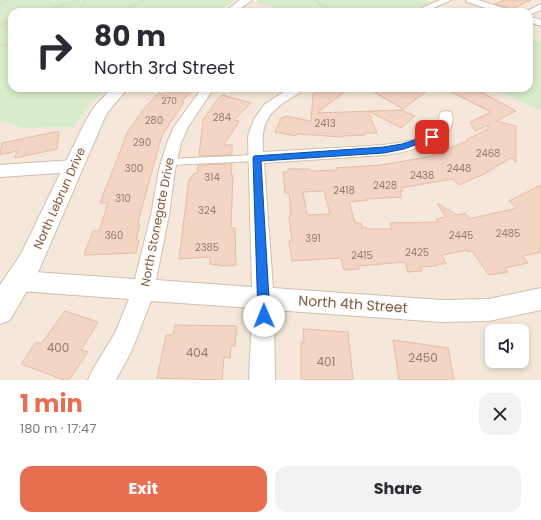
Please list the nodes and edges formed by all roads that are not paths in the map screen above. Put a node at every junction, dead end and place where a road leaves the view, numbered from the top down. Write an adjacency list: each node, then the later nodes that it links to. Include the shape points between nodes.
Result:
1 (247, 0): 4 (street)
2 (447, 0): 5 (street)
3 (470, 0): 6 (street)
4 (235, 8)
5 (427, 8)
6 (495, 8)
7 (117, 92): 13 (street, North Lebrun Drive, via 100,111)
8 (205, 92): 12 (street, North Stonegate Drive, via 181,128)
9 (292, 92): 11 (street, via 269,108 259,119 255,136)
10 (446, 115): 11 (street, via 445,127 441,131 404,147)
11 (257, 158): 12 (lane); 17 (street)
12 (169, 162): 16 (street, North Stonegate Drive, via 153,253)
13 (74, 166): 14 (street); 15 (street, North Lebrun Drive, via 44,235)
14 (0, 171)
15 (20, 281): 16 (street, North 4th Street); 19 (street, North Lebrun Drive)
16 (143, 290): 17 (street, North 4th Street); 20 (street, North Stonegate Drive, via 120,350)
17 (263, 298): 18 (street, North 4th Street, via 442,311 489,310); 21 (street)
18 (541, 299)
19 (0, 310)
20 (100, 380)
21 (262, 380)

